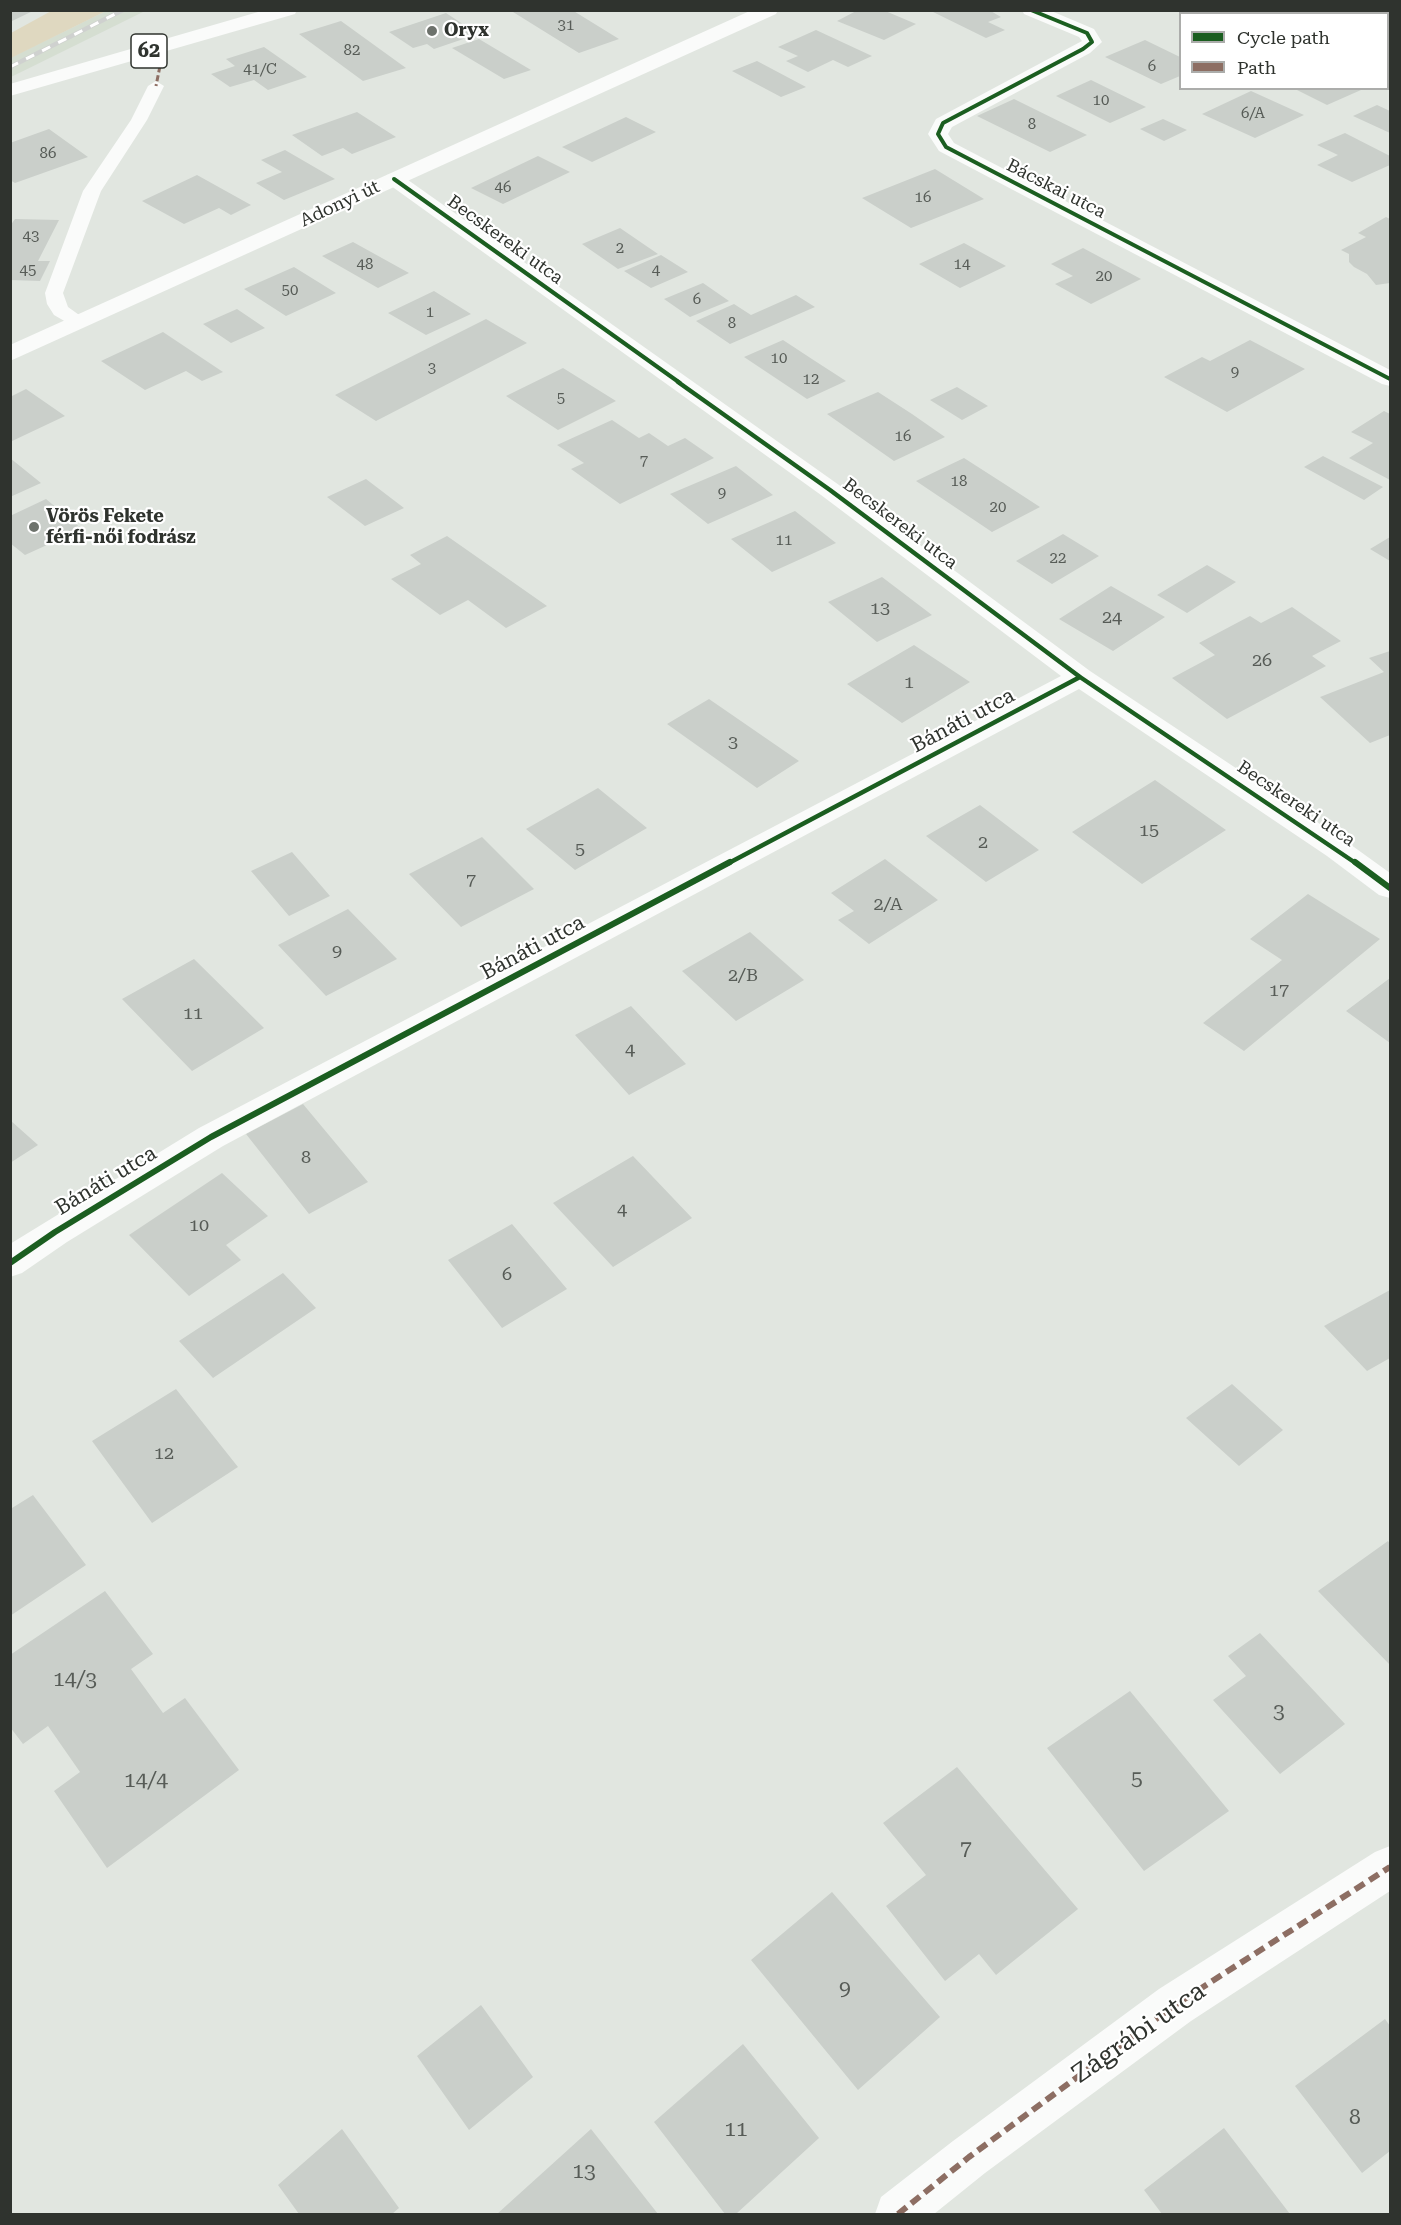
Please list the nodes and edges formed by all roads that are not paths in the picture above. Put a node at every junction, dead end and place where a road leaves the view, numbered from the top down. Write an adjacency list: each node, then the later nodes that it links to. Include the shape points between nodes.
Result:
1 (288, 10): 7 (street, 62)
2 (769, 10): 8 (street, Adonyi út)
3 (1031, 10): 5 (street, Bácskai utca)
4 (1076, 10): 5 (street)
5 (1056, 21): 11 (street, Bácskai utca, via 1087,33 1092,42 943,123 938,134 946,147)
6 (156, 86): 9 (lane, via 139,120 92,191 54,293 61,311)
7 (10, 90)
8 (394, 179): 9 (street, Adonyi út); 12 (street, Becskereki utca, via 830,490)
9 (80, 322): 10 (street, Adonyi út)
10 (10, 354)
11 (1390, 379)
12 (1080, 677): 13 (street, Becskereki utca); 14 (street, Bánáti utca, via 211,1137)
13 (1390, 888)
14 (10, 1263)
15 (1390, 1867): 16 (street, Zágrábi utca, via 1175,2005)
16 (898, 2214)

